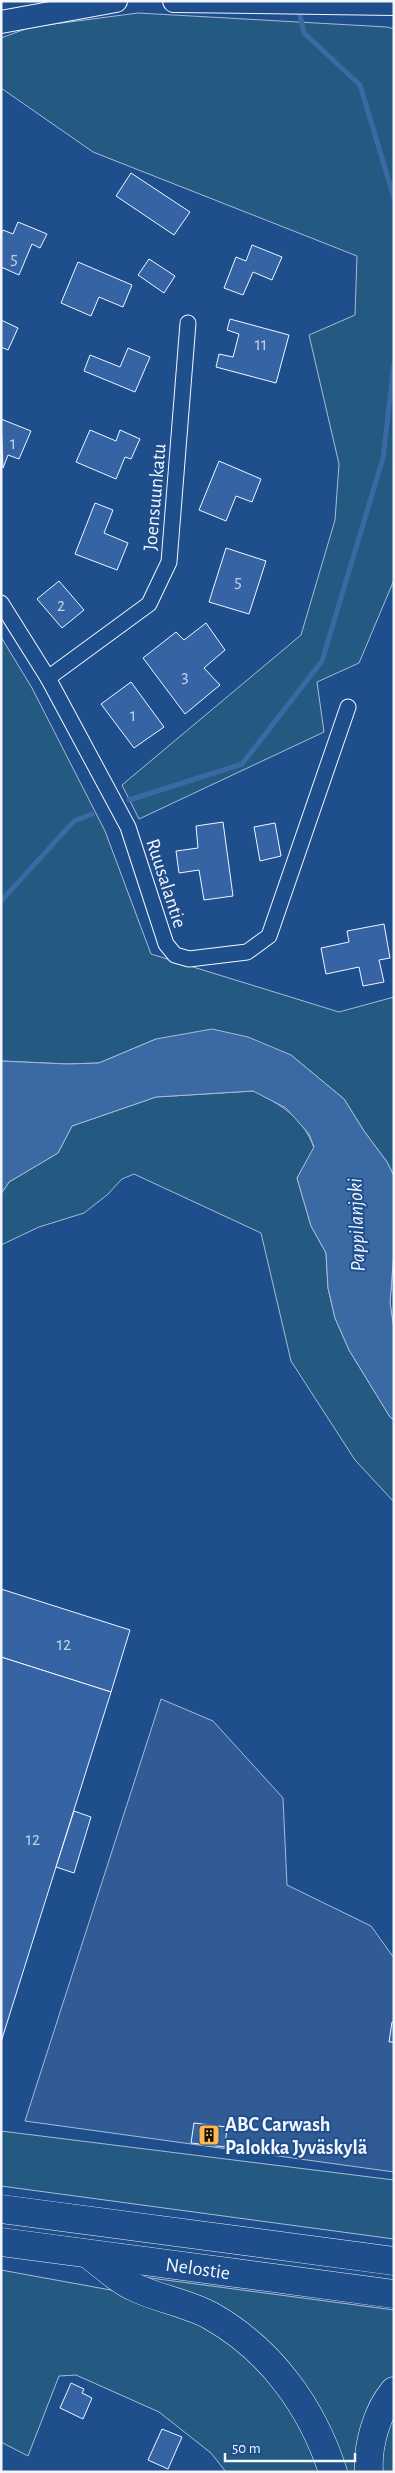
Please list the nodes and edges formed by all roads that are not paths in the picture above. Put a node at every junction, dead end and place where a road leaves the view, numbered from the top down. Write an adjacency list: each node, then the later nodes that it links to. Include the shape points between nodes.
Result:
1 (116, 1): 4 (main road)
2 (174, 1): 3 (main road)
3 (394, 4)
4 (1, 22)
5 (188, 323): 7 (street, Joensuunkatu, via 169,562 149,604)
6 (1, 603): 7 (street, Ruusalantie)
7 (48, 678): 8 (street, Ruusalantie, via 128,827 166,944 175,955 188,959 247,952 269,936)
8 (348, 707)
9 (1, 2209): 12 (highway, Nelostie)
10 (1, 2242): 11 (highway, Nelostie)
11 (88, 2254): 13 (highway, Nelostie); 15 (highway, via 132,2286 212,2316 247,2341 276,2368 298,2398 317,2428)
12 (394, 2261)
13 (394, 2294)
14 (394, 2391): 16 (highway, via 373,2437)
15 (333, 2472)
16 (369, 2472)

